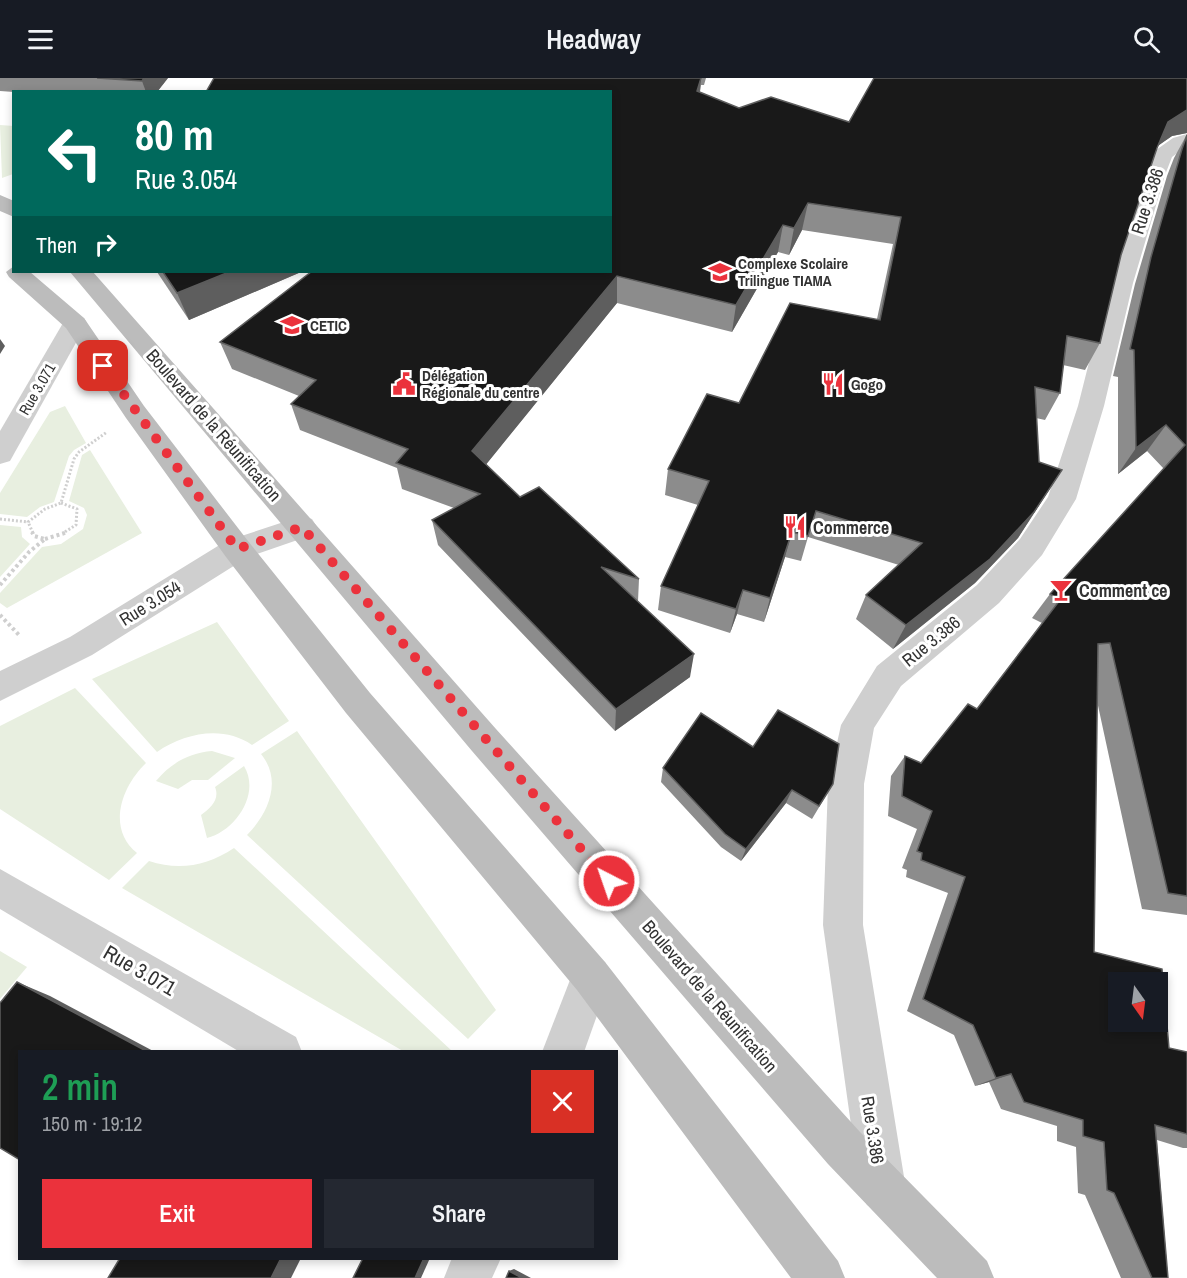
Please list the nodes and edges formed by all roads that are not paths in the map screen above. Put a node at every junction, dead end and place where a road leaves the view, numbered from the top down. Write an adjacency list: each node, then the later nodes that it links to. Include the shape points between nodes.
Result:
1 (1187, 140): 17 (street, Rue 3.386, via 1163,154 1155,175 1062,499 1031,546 988,594 889,676 858,725 846,784 843,925)
2 (0, 200): 3 (main road)
3 (12, 209)
4 (0, 258): 5 (main road)
5 (12, 267)
6 (18, 273): 8 (main road)
7 (82, 273): 10 (main road, Boulevard de la Réunification)
8 (75, 323): 9 (street, Rue 3.071); 11 (main road, via 135,412)
9 (0, 454)
10 (302, 527): 11 (street, Rue 3.054); 17 (main road, Boulevard de la Réunification)
11 (237, 549): 12 (street, Rue 3.054, via 81,645); 14 (main road, via 358,703)
12 (0, 687)
13 (0, 888): 15 (street, Rue 3.071)
14 (591, 976): 16 (street); 20 (main road)
15 (277, 1050)
16 (564, 1050)
17 (883, 1189): 21 (main road, Boulevard de la Réunification)
18 (476, 1260): 19 (street)
19 (468, 1278)
20 (821, 1278)
21 (970, 1278)

